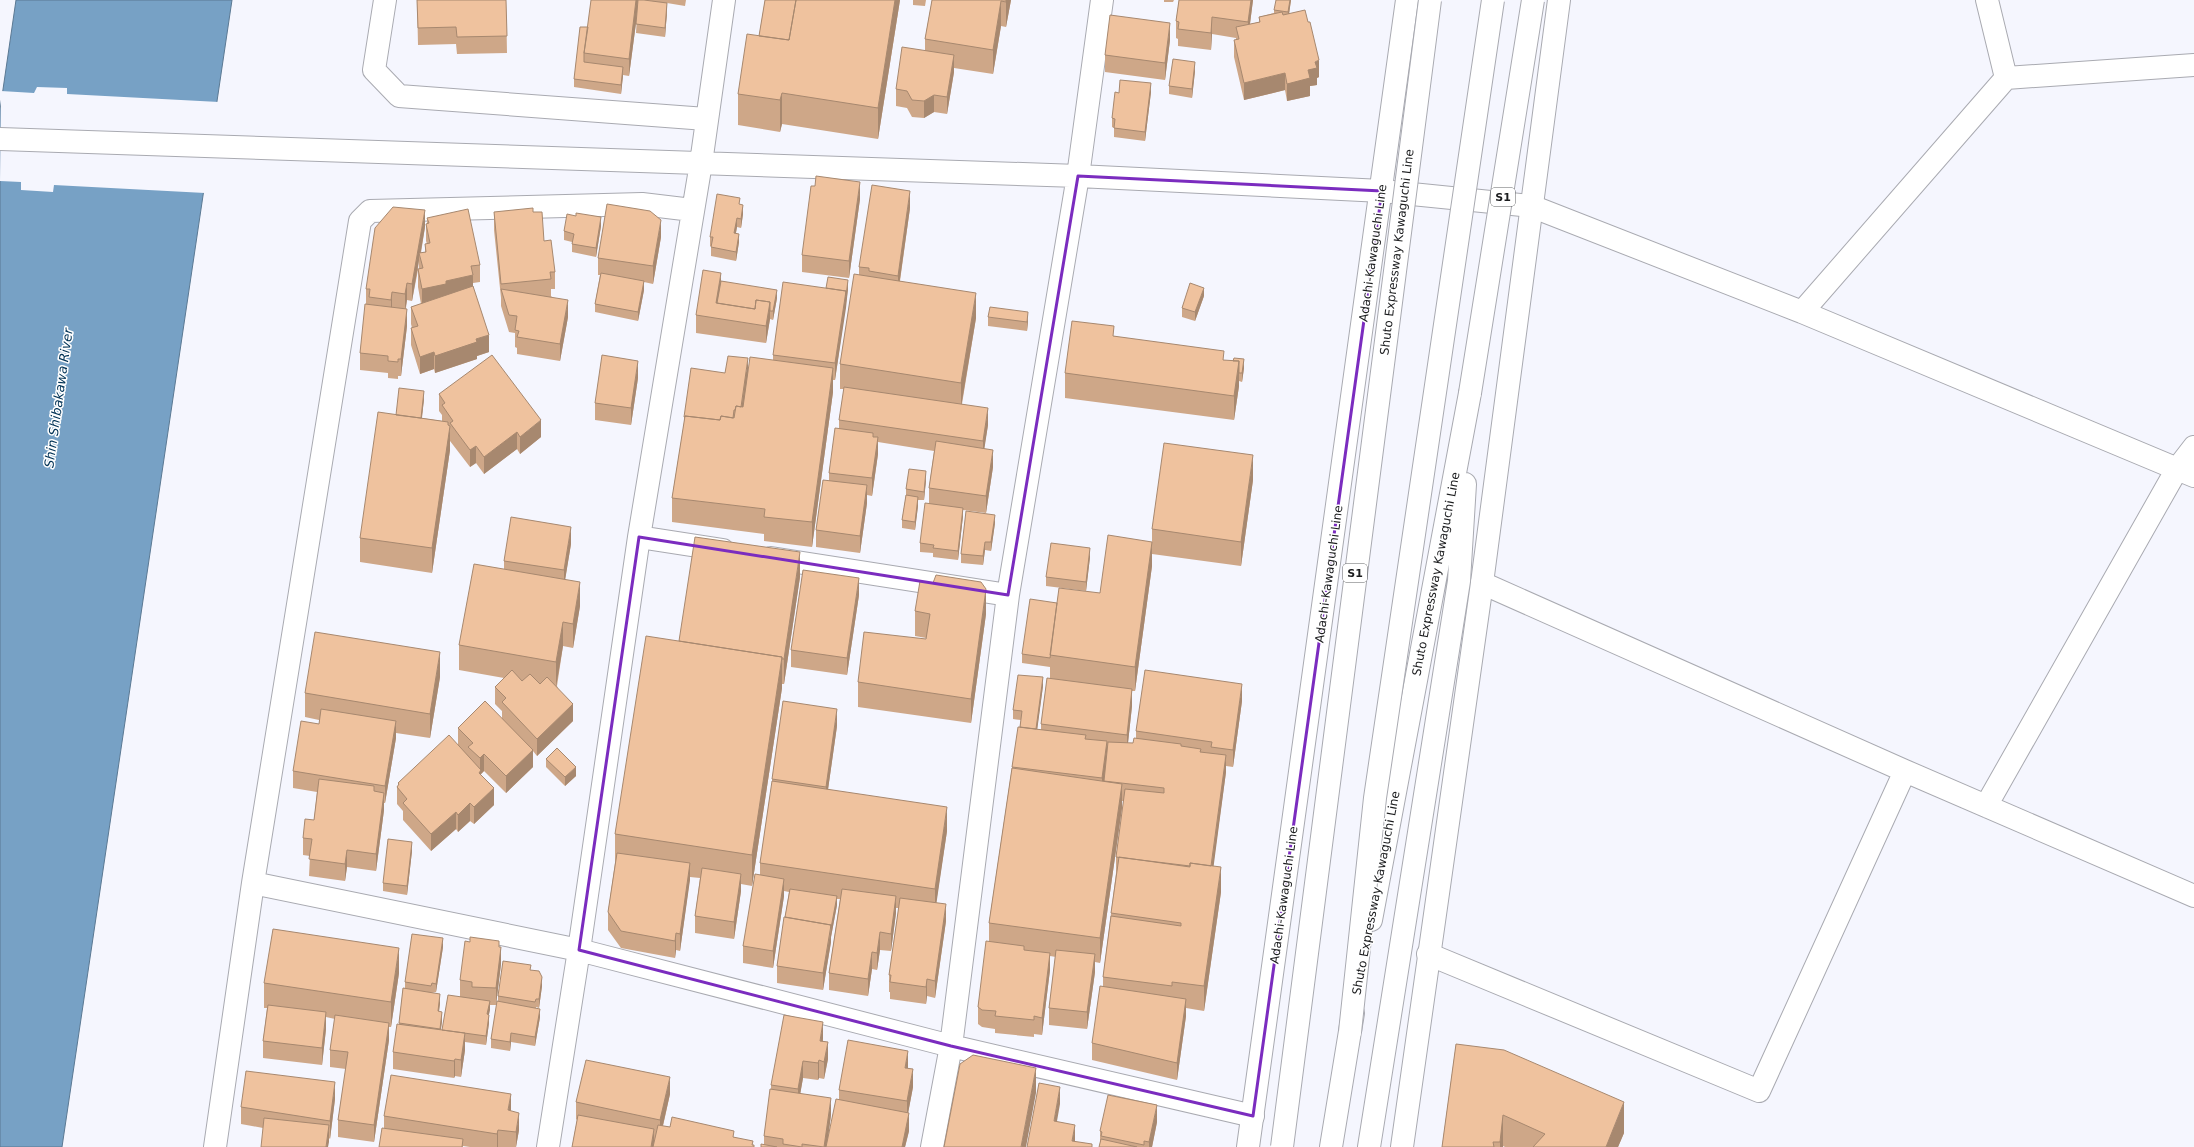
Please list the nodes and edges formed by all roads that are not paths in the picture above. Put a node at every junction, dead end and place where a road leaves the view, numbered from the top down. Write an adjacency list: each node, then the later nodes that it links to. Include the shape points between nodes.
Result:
1 (385, 0): 12 (main road, via 374,70 398,96)
2 (724, 0): 12 (main road)
3 (1102, 0): 15 (main road)
4 (1407, 0): 16 (main road, Adachi-Kawaguchi Line)
5 (1430, 0): 39 (main road, Shuto Expressway Kawaguchi Line / S1, bridge)
6 (1493, 0): 32 (main road, bridge, via 1375,798)
7 (1533, 0): 20 (main road, Shuto Expressway Kawaguchi Line / S1, bridge)
8 (1559, 0): 17 (main road)
9 (1987, 0): 11 (main road)
10 (2194, 65): 11 (main road)
11 (2006, 78): 19 (main road)
12 (706, 119): 14 (main road)
13 (0, 139): 14 (main road)
14 (701, 163): 15 (main road); 18 (main road)
15 (1078, 176): 16 (main road); 25 (main road)
16 (1382, 191): 17 (main road); 34 (main road, Adachi-Kawaguchi Line)
17 (1531, 206): 19 (main road); 24 (main road)
18 (692, 210): 23 (main road); 28 (main road, via 642,204 370,211 360,221)
19 (1802, 312): 22 (main road)
20 (1470, 393): 32 (main road, Shuto Expressway Kawaguchi Line / S1, bridge); 41 (main road, S1, via 1459,581)
21 (2194, 446): 22 (main road)
22 (2185, 472): 27 (main road)
23 (639, 537): 25 (main road); 30 (main road)
24 (1482, 583): 26 (main road); 31 (main road)
25 (1008, 595): 33 (main road)
26 (1905, 771): 27 (main road); 31 (main road, via 1760,1091)
27 (1986, 806): 29 (main road)
28 (253, 882): 30 (main road); 35 (main road)
29 (2194, 896)
30 (579, 950): 33 (main road); 36 (main road)
31 (1428, 954): 42 (main road)
32 (1350, 1032): 40 (main road, Shuto Expressway Kawaguchi Line / S1)
33 (951, 1046): 34 (main road); 37 (main road)
34 (1253, 1116): 38 (main road, Adachi-Kawaguchi Line)
35 (215, 1147)
36 (548, 1147)
37 (932, 1147)
38 (1248, 1147)
39 (1282, 1147)
40 (1331, 1147)
41 (1369, 1147)
42 (1402, 1147)

